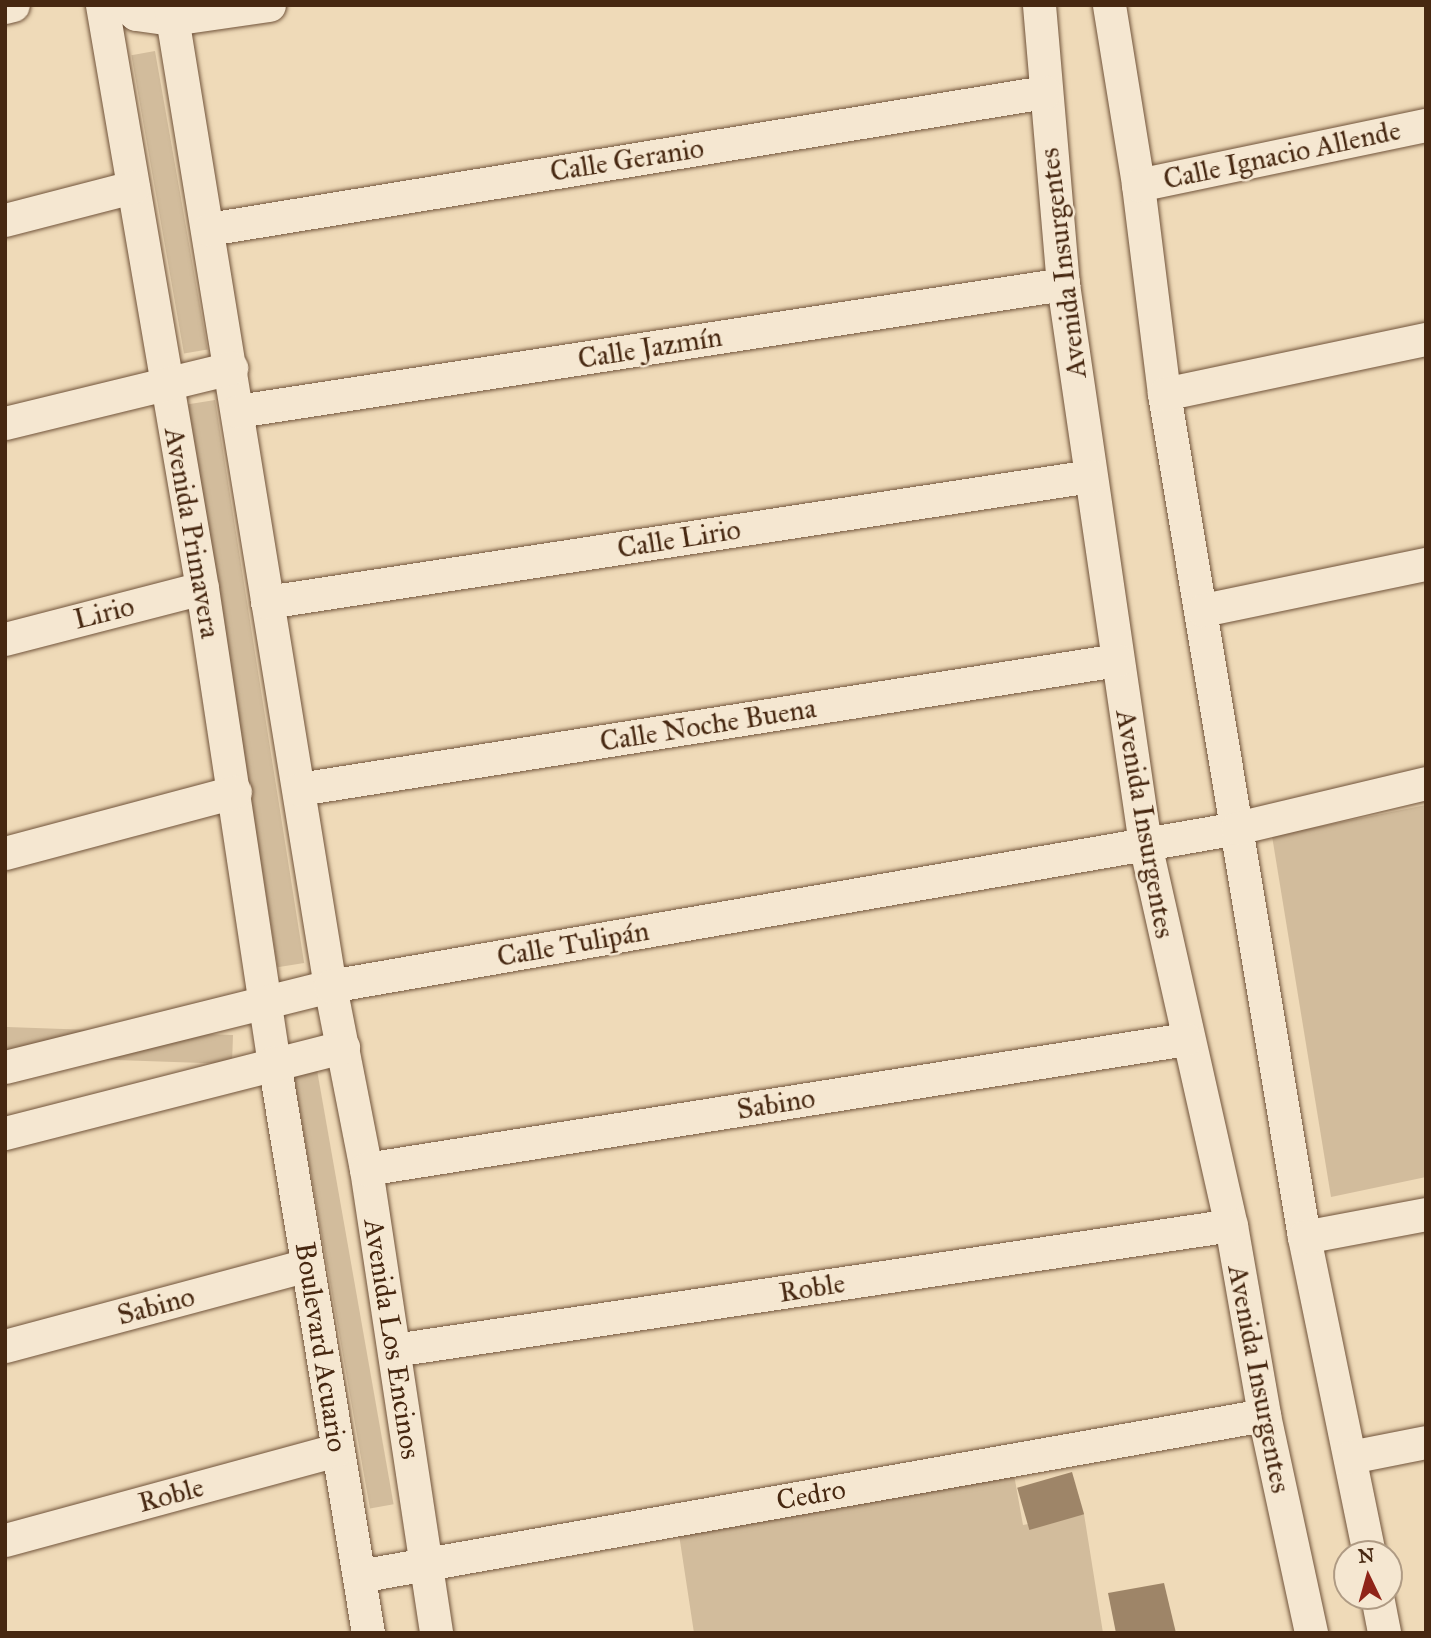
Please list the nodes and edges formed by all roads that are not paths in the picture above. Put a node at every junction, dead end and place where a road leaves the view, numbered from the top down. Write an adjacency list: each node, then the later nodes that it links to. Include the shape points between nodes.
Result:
1 (13, 5): 7 (street)
2 (102, 5): 12 (street, Avenida Primavera)
3 (125, 5): 8 (street, via 136,14)
4 (270, 5): 8 (street)
5 (1039, 5): 9 (street, Avenida Insurgentes)
6 (1109, 5): 11 (street)
7 (5, 7)
8 (171, 12): 14 (street)
9 (1045, 92): 14 (street, Calle Geranio); 15 (street, Avenida Insurgentes)
10 (1426, 125): 11 (street, Calle Ignacio Allende)
11 (1138, 185): 19 (street)
12 (133, 187): 13 (street); 18 (street, Avenida Primavera)
13 (5, 220)
14 (209, 229): 17 (street)
15 (1063, 284): 20 (street, Calle Jazmín); 22 (street, Avenida Insurgentes)
16 (1426, 339): 19 (street)
17 (231, 368): 18 (street); 20 (street)
18 (167, 381): 21 (street); 24 (street, Avenida Primavera)
19 (1164, 394): 26 (street)
20 (238, 411): 25 (street)
21 (5, 423)
22 (1090, 476): 25 (street, Calle Lirio); 28 (street, Avenida Insurgentes)
23 (1426, 564): 26 (street)
24 (202, 588): 27 (street, Lirio); 31 (street, Avenida Primavera)
25 (267, 602): 30 (street)
26 (1203, 610): 32 (street)
27 (5, 639)
28 (1117, 660): 30 (street, Calle Noche Buena); 33 (street, Avenida Insurgentes)
29 (1426, 783): 32 (street, Calle Tulipán)
30 (299, 789): 35 (street)
31 (235, 792): 34 (street); 36 (street, Avenida Primavera)
32 (1237, 828): 33 (street, Calle Tulipán); 45 (street)
33 (1145, 844): 35 (street, Calle Tulipán); 37 (street, Avenida Insurgentes)
34 (5, 853)
35 (330, 986): 36 (street, Calle Tulipán); 38 (street)
36 (265, 1001): 39 (street, Avenida Primavera); 40 (street, Calle Tulipán)
37 (1186, 1039): 42 (street, Sabino); 44 (street, Avenida Insurgentes)
38 (342, 1046): 39 (street); 42 (street, Avenida Los Encinos)
39 (274, 1062): 41 (street); 46 (street, Boulevard Acuario)
40 (5, 1067)
41 (5, 1133)
42 (366, 1169): 48 (street, Avenida Los Encinos)
43 (1426, 1214): 45 (street)
44 (1231, 1225): 48 (street, Roble); 49 (street, Avenida Insurgentes)
45 (1304, 1237): 52 (street)
46 (307, 1265): 47 (street, Sabino); 51 (street, Boulevard Acuario)
47 (5, 1346)
48 (394, 1350): 55 (street, Avenida Los Encinos)
49 (1264, 1415): 55 (street, Cedro); 60 (street, Avenida Insurgentes)
50 (1426, 1442): 52 (street)
51 (337, 1450): 53 (street, Roble); 56 (street, Boulevard Acuario)
52 (1350, 1457): 54 (street)
53 (5, 1540)
54 (1366, 1540)
55 (426, 1563): 56 (street, Cedro); 59 (street, Avenida Los Encinos)
56 (359, 1576): 58 (street, Boulevard Acuario)
57 (1380, 1610): 61 (street)
58 (368, 1633)
59 (436, 1633)
60 (1311, 1633)
61 (1384, 1633)

